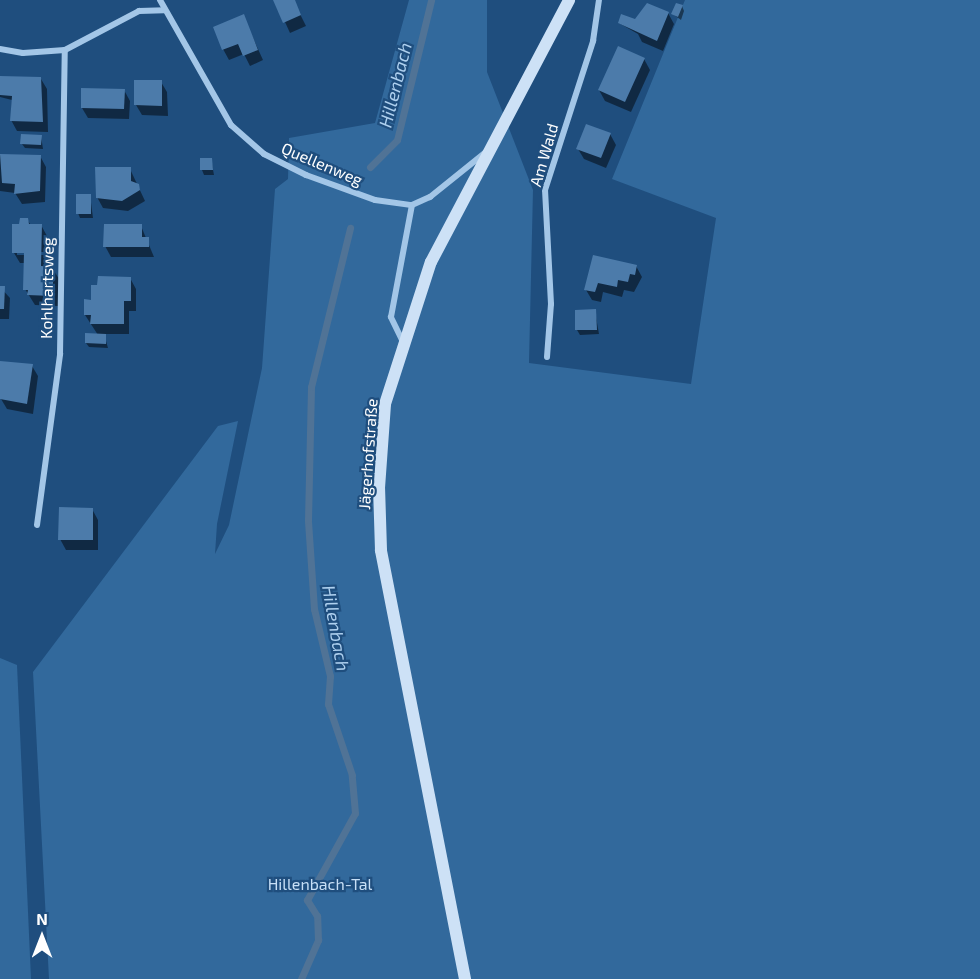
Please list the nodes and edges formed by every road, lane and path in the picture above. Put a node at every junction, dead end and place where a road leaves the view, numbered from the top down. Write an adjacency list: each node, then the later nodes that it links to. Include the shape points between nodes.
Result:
1 (160, 0): 4 (street, Quellenweg)
2 (569, 0): 7 (main road, Jägerhofstraße)
3 (599, 0): 10 (street, Am Wald, via 593,41 546,190 551,304)
4 (164, 10): 6 (street, via 139,11); 8 (street, Quellenweg, via 231,125 264,154 306,175 375,200)
5 (0, 49): 6 (street, via 23,53)
6 (65, 50): 11 (street, Kohlhartsweg, via 60,354)
7 (486, 151): 8 (street, via 430,197); 9 (main road, Jägerhofstraße, via 431,262)
8 (412, 205): 9 (street, via 396,274 391,317)
9 (404, 345): 12 (main road, Jägerhofstraße, via 386,404 379,488 381,550)
10 (547, 357)
11 (37, 525)
12 (465, 979)

